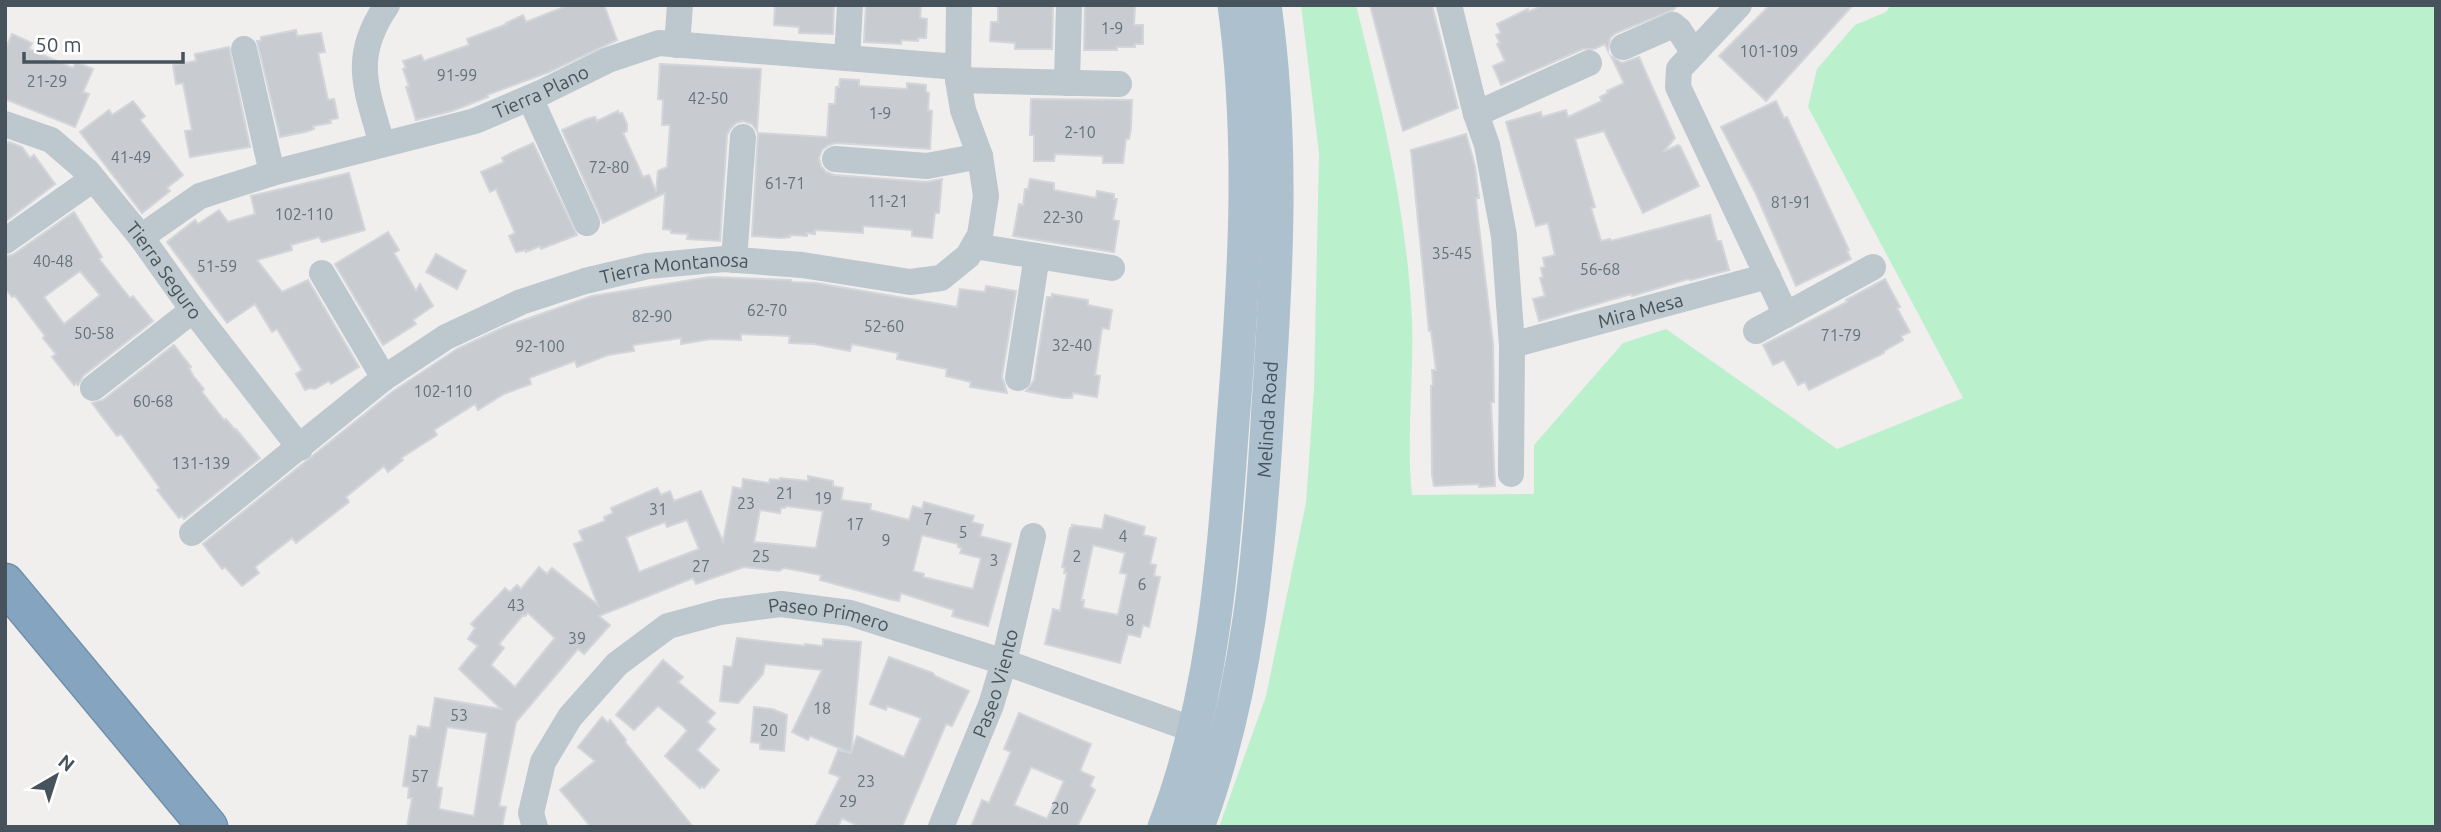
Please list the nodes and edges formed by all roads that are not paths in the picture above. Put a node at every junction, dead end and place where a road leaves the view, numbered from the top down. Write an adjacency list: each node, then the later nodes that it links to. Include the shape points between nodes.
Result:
1 (387, 5): 23 (street, via 373,25 363,70)
2 (680, 5): 10 (street)
3 (850, 5): 14 (street)
4 (959, 5): 16 (street, Tierra Montanosa)
5 (1069, 5): 17 (street)
6 (1234, 5): 51 (main road, Melinda Road, via 1246,167 1244,275 1223,559)
7 (1265, 5): 52 (main road, Melinda Road, via 1278,162 1274,322 1258,561)
8 (1449, 5): 20 (street)
9 (1739, 5): 13 (street)
10 (677, 45): 14 (street, Tierra Plano); 19 (street, Tierra Plano, via 659,43 608,60)
11 (1623, 47): 13 (street, via 1674,25)
12 (244, 49): 26 (street)
13 (1694, 53): 37 (street, via 1679,69 1678,88)
14 (847, 58): 16 (street, Tierra Plano)
15 (1589, 63): 20 (street)
16 (958, 73): 17 (street, Tierra Plano); 24 (street, Tierra Montanosa, via 963,110)
17 (1067, 83): 18 (street, Tierra Plano)
18 (1119, 84)
19 (530, 98): 23 (street, Tierra Plano, via 475,121); 28 (street)
20 (1476, 114): 41 (street, via 1487,145 1502,225)
21 (5, 124): 27 (street, Tierra Seguro, via 51,140)
22 (743, 136): 33 (street)
23 (382, 144): 26 (street, Tierra Plano)
24 (980, 156): 25 (street, via 927,166); 31 (street, Tierra Montanosa, via 986,196)
25 (835, 159)
26 (272, 173): 29 (street, Tierra Plano, via 200,196)
27 (93, 179): 29 (street, Tierra Seguro); 30 (street)
28 (587, 223)
29 (141, 237): 38 (street, Tierra Seguro)
30 (5, 241)
31 (974, 246): 32 (street); 33 (street, Tierra Montanosa, via 941,278 910,282)
32 (1037, 256): 35 (street); 43 (street)
33 (734, 260): 42 (street, Tierra Montanosa, via 648,265 521,302 446,337)
34 (1873, 267): 39 (street)
35 (1112, 268)
36 (322, 273): 42 (street)
37 (1768, 276): 39 (street); 41 (street, Mira Mesa)
38 (193, 310): 44 (street); 45 (street, Tierra Seguro)
39 (1786, 315): 40 (street)
40 (1756, 331)
41 (1512, 345): 46 (street)
42 (384, 378): 45 (street, Tierra Montanosa)
43 (1018, 378)
44 (93, 388)
45 (300, 448): 47 (street, Tierra Montanosa)
46 (1511, 474)
47 (192, 533)
48 (1032, 536): 50 (street, Paseo Viento)
49 (5, 583): 53 (highway)
50 (1004, 662): 51 (street, Paseo Primero); 54 (street, Paseo Primero, via 850,613 781,604 720,612 668,626 617,664 570,717 543,762 531,813); 55 (street, Paseo Viento)
51 (1195, 730): 52 (street, Paseo Primero); 56 (main road, Melinda Road)
52 (1226, 741): 57 (main road, Melinda Road)
53 (208, 827)
54 (535, 827)
55 (941, 827)
56 (1164, 827)
57 (1198, 827)

